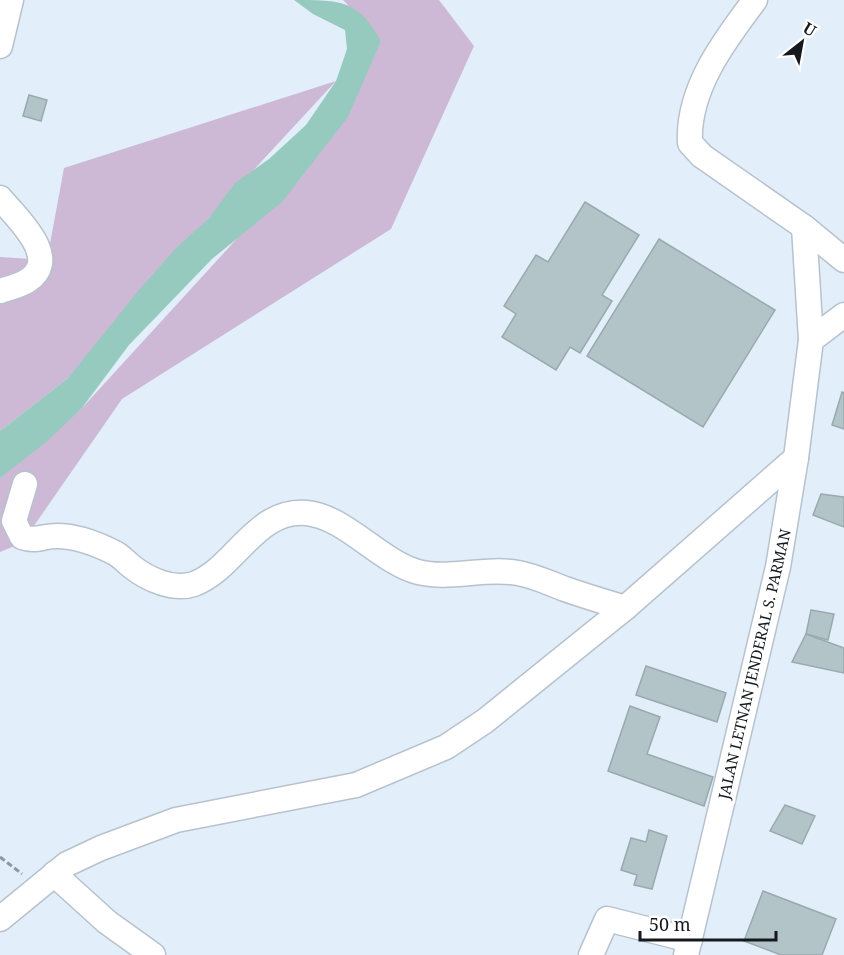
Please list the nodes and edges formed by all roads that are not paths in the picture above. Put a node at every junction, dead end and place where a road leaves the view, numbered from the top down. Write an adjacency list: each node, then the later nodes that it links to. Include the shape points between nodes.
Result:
1 (11, 0): 3 (street)
2 (754, 0): 5 (street, via 702,82 693,104 690,143 702,156)
3 (0, 46)
4 (0, 198): 7 (street, via 28,231 40,257 38,270 28,280)
5 (804, 227): 6 (street); 9 (street, JALAN LETNAN JENDERAL S. PARMAN)
6 (844, 260)
7 (0, 291)
8 (844, 315): 9 (street)
9 (811, 340): 10 (street, JALAN LETNAN JENDERAL S. PARMAN)
10 (796, 458): 12 (street); 15 (street, JALAN LETNAN JENDERAL S. PARMAN, via 778,567)
11 (25, 484): 12 (street, via 14,520 22,537 31,540 60,536 95,544 116,552 143,576 157,582 192,585 208,576 270,520 306,513 338,526 417,572 515,572)
12 (626, 608): 13 (street, via 485,721 446,747 356,785 176,820 101,848)
13 (45, 880): 14 (street); 16 (street)
14 (0, 919)
15 (688, 947): 17 (street, via 607,919)
16 (153, 955)
17 (591, 955)

